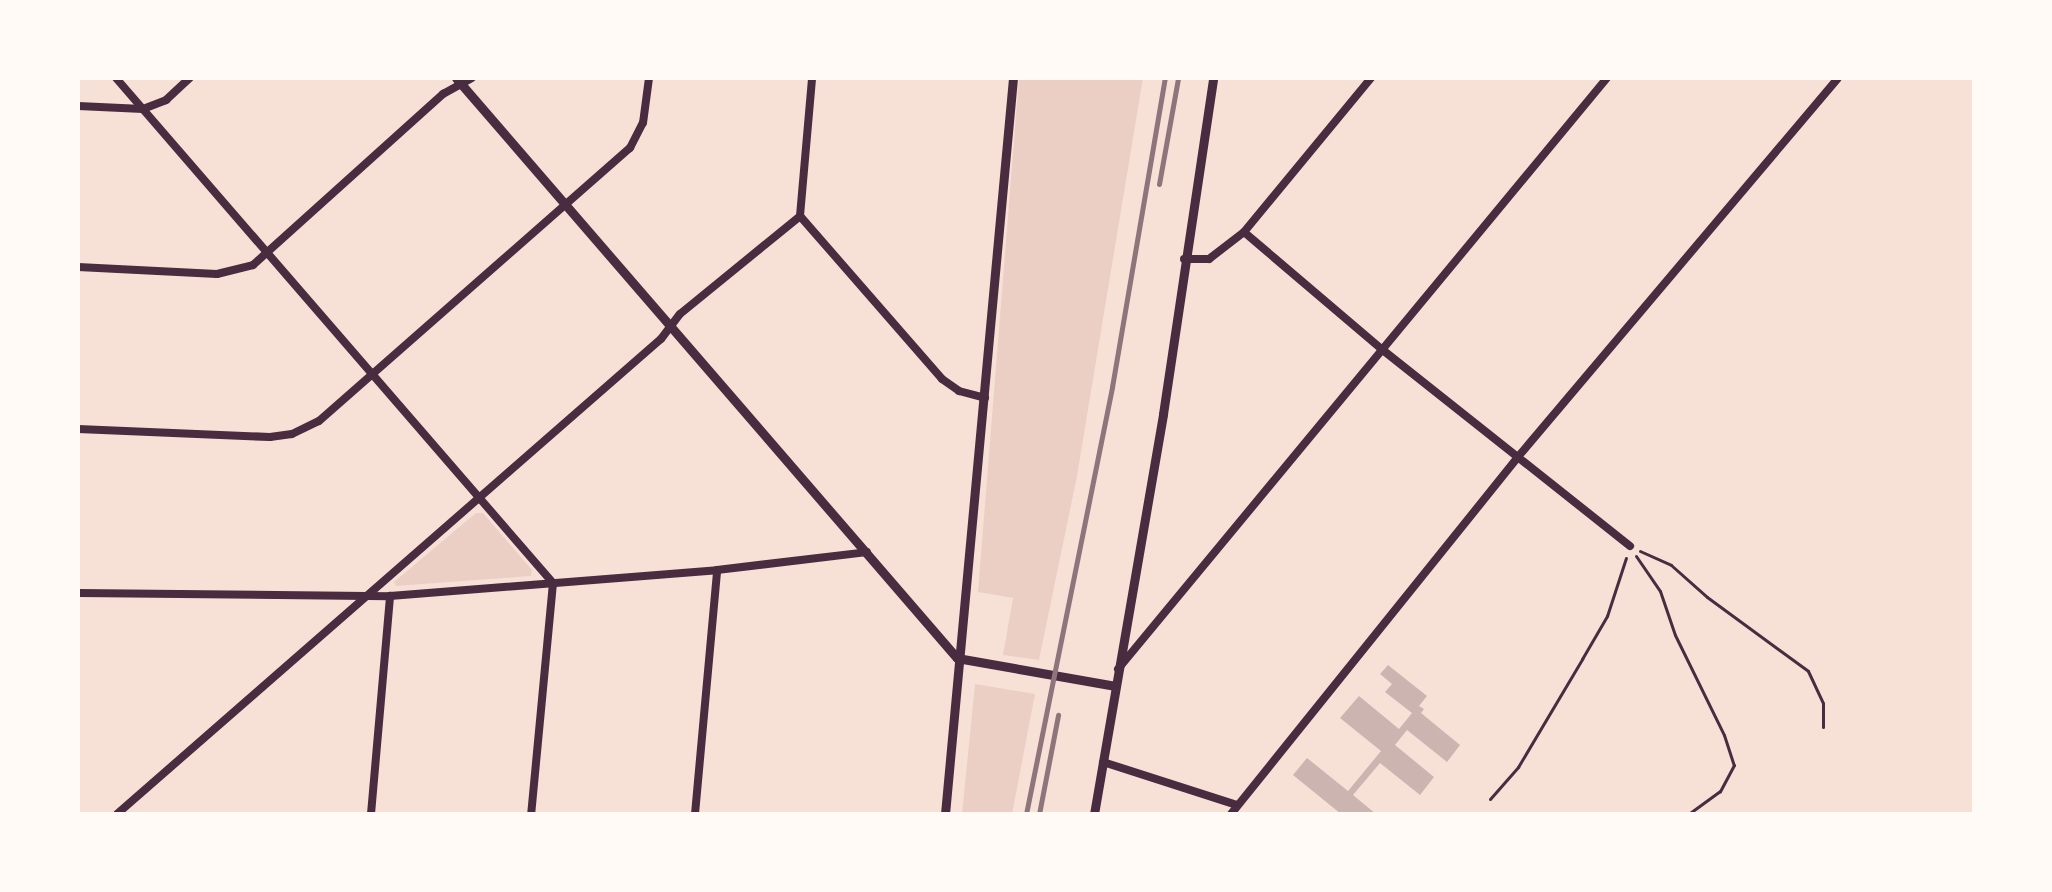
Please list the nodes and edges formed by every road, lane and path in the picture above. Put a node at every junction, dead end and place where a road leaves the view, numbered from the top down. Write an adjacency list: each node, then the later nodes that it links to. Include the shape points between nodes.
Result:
1 (116, 78): 13 (street)
2 (190, 78): 13 (street, via 166,100)
3 (472, 78): 11 (street)
4 (649, 78): 14 (street, via 643,123 630,148)
5 (812, 78): 15 (street)
6 (1013, 78): 23 (street)
7 (1213, 78): 18 (street)
8 (1371, 78): 16 (street)
9 (1607, 78): 21 (street)
10 (1838, 78): 25 (street)
11 (458, 81): 14 (street); 17 (street)
12 (78, 106): 13 (street)
13 (143, 109): 17 (street)
14 (565, 207): 20 (street); 22 (street)
15 (800, 216): 20 (street, via 680,314); 23 (street, via 942,379 959,391)
16 (1244, 232): 18 (street, via 1209,259); 21 (street)
17 (269, 252): 19 (street, via 253,265 217,274); 22 (street)
18 (1184, 259): 35 (street)
19 (78, 267)
20 (670, 328): 26 (street); 28 (street)
21 (1384, 351): 25 (street); 35 (street)
22 (375, 374): 24 (street, via 319,421 292,434); 26 (street)
23 (985, 398): 34 (street)
24 (78, 429)
25 (1517, 458): 27 (street); 40 (street)
26 (480, 495): 30 (street); 32 (street)
27 (1630, 546): 37 (path, via 1671,565 1808,671 1823,703); 39 (path, via 1607,616 1518,767); 48 (path, via 1660,591 1734,765 1720,791)
28 (867, 552): 29 (street); 34 (street)
29 (717, 570): 30 (street); 44 (street)
30 (553, 583): 33 (street); 43 (street)
31 (78, 593): 32 (street)
32 (365, 596): 33 (street); 41 (street)
33 (390, 596): 42 (street)
34 (957, 658): 36 (street); 45 (street)
35 (1118, 669): 36 (street)
36 (1116, 686): 38 (street)
37 (1823, 727)
38 (1103, 762): 40 (street); 46 (street)
39 (1490, 799)
40 (1237, 805): 47 (street)
41 (117, 814)
42 (371, 814)
43 (531, 814)
44 (695, 814)
45 (945, 814)
46 (1094, 814)
47 (1231, 814)
48 (1688, 814)

